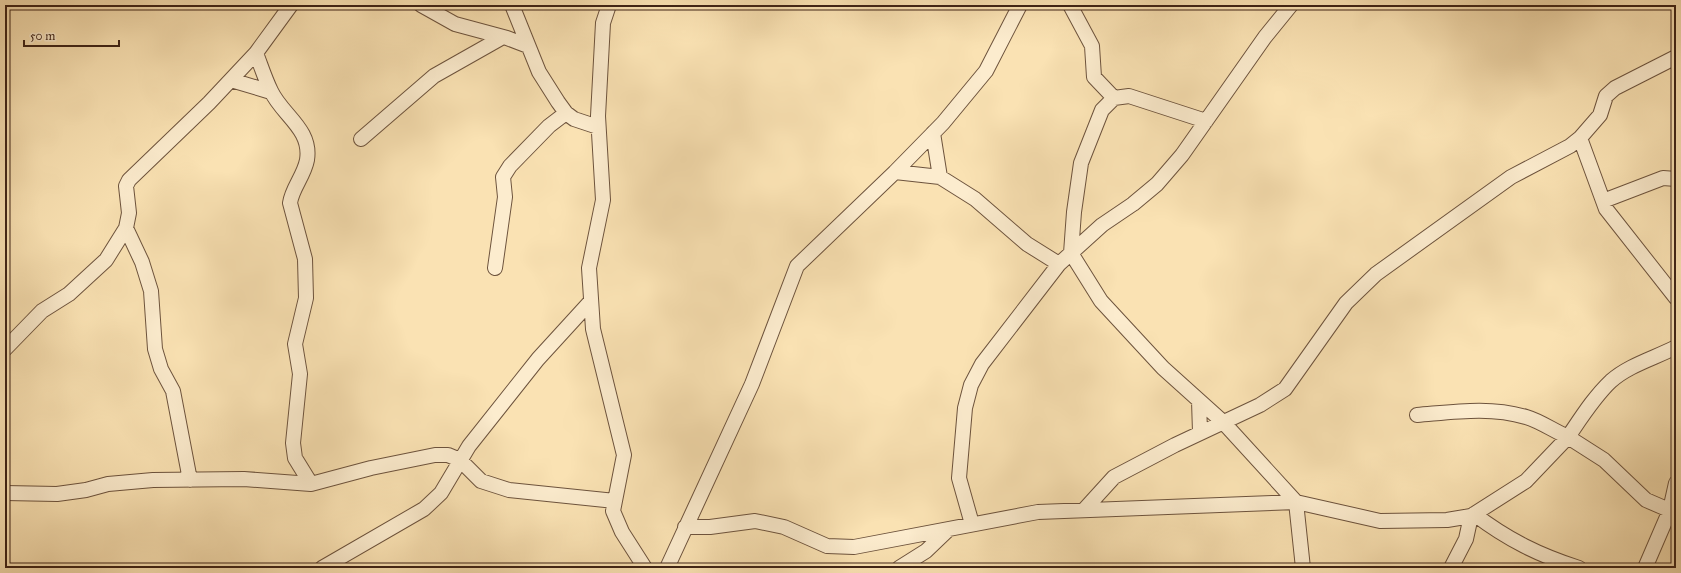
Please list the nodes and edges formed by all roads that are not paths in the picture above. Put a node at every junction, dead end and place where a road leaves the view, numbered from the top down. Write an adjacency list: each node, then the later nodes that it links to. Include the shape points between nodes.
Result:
1 (291, 5): 11 (street)
2 (421, 5): 9 (street, via 455,24)
3 (512, 5): 8 (street)
4 (609, 5): 18 (street, via 603,23)
5 (1020, 5): 19 (street, via 986,71)
6 (1070, 5): 15 (street, via 1092,46 1094,77)
7 (1291, 5): 17 (street, via 1265,37)
8 (518, 23): 9 (street); 10 (street)
9 (505, 37): 10 (street); 21 (street, via 434,76)
10 (528, 46): 16 (street, via 540,72)
11 (256, 54): 13 (street); 14 (street)
12 (1676, 57): 20 (street, via 1610,92 1606,96 1600,115)
13 (231, 80): 14 (street); 26 (street, via 129,180 126,186 129,214)
14 (271, 92): 42 (street, via 301,130 306,142 307,159 290,203 305,259 306,298 295,344 300,374 293,443 295,458)
15 (1114, 98): 17 (street, via 1140,98); 27 (street, via 1102,110 1081,163)
16 (566, 113): 18 (street, via 574,119); 29 (street, via 549,126 510,166 503,177 505,197)
17 (1206, 121): 27 (street, via 1157,184 1102,225)
18 (598, 127): 31 (street, via 603,200 589,268)
19 (933, 133): 22 (street); 23 (street)
20 (1580, 138): 25 (street); 36 (street, via 1570,146 1511,177 1376,274 1346,303 1285,389 1260,405)
21 (361, 139)
22 (895, 172): 23 (street); 50 (street, via 797,266 752,384)
23 (940, 177): 28 (street, via 975,199 1027,244)
24 (1676, 178): 25 (street, via 1663,178)
25 (1603, 201): 30 (street, via 1631,243)
26 (126, 228): 33 (street, via 106,260 69,294 42,311); 40 (street, via 142,262 152,292 154,349 173,391)
27 (1071, 253): 28 (street); 34 (street, via 1101,301 1163,368)
28 (1059, 264): 49 (street, via 982,364 971,385 965,408 959,478)
29 (495, 268)
30 (1676, 298)
31 (591, 301): 39 (street, via 538,359 468,446); 44 (street, via 592,329 624,455)
32 (1676, 347): 38 (street, via 1631,368 1611,381)
33 (5, 349)
34 (1200, 401): 36 (street); 37 (street)
35 (1417, 414): 38 (street, via 1503,411 1527,417)
36 (1223, 422): 37 (street); 45 (street, via 1266,466)
37 (1200, 432): 46 (street, via 1114,477)
38 (1568, 437): 47 (street, via 1604,460 1646,500); 48 (street, via 1526,481)
39 (460, 460): 42 (street, via 448,455 435,455); 44 (street, via 482,481 509,490); 52 (street, via 441,493 424,509)
40 (190, 480): 42 (street, via 244,479); 43 (street, via 115,483 57,494)
41 (1676, 483): 47 (street)
42 (311, 484)
43 (5, 493)
44 (615, 500): 53 (street, via 613,511 622,532)
45 (1296, 502): 46 (street); 48 (street, via 1380,521 1447,520); 56 (street)
46 (1084, 510): 49 (street, via 1038,512)
47 (1673, 511): 59 (street)
48 (1473, 515): 57 (street, via 1466,539); 58 (street, via 1511,540 1550,559)
49 (972, 524): 51 (street)
50 (685, 527): 51 (street, via 710,527 755,521 784,527 827,546 854,547); 54 (street)
51 (949, 529): 55 (street, via 926,551)
52 (322, 568)
53 (645, 568)
54 (667, 568)
55 (899, 568)
56 (1303, 568)
57 (1452, 568)
58 (1579, 568)
59 (1646, 568)

